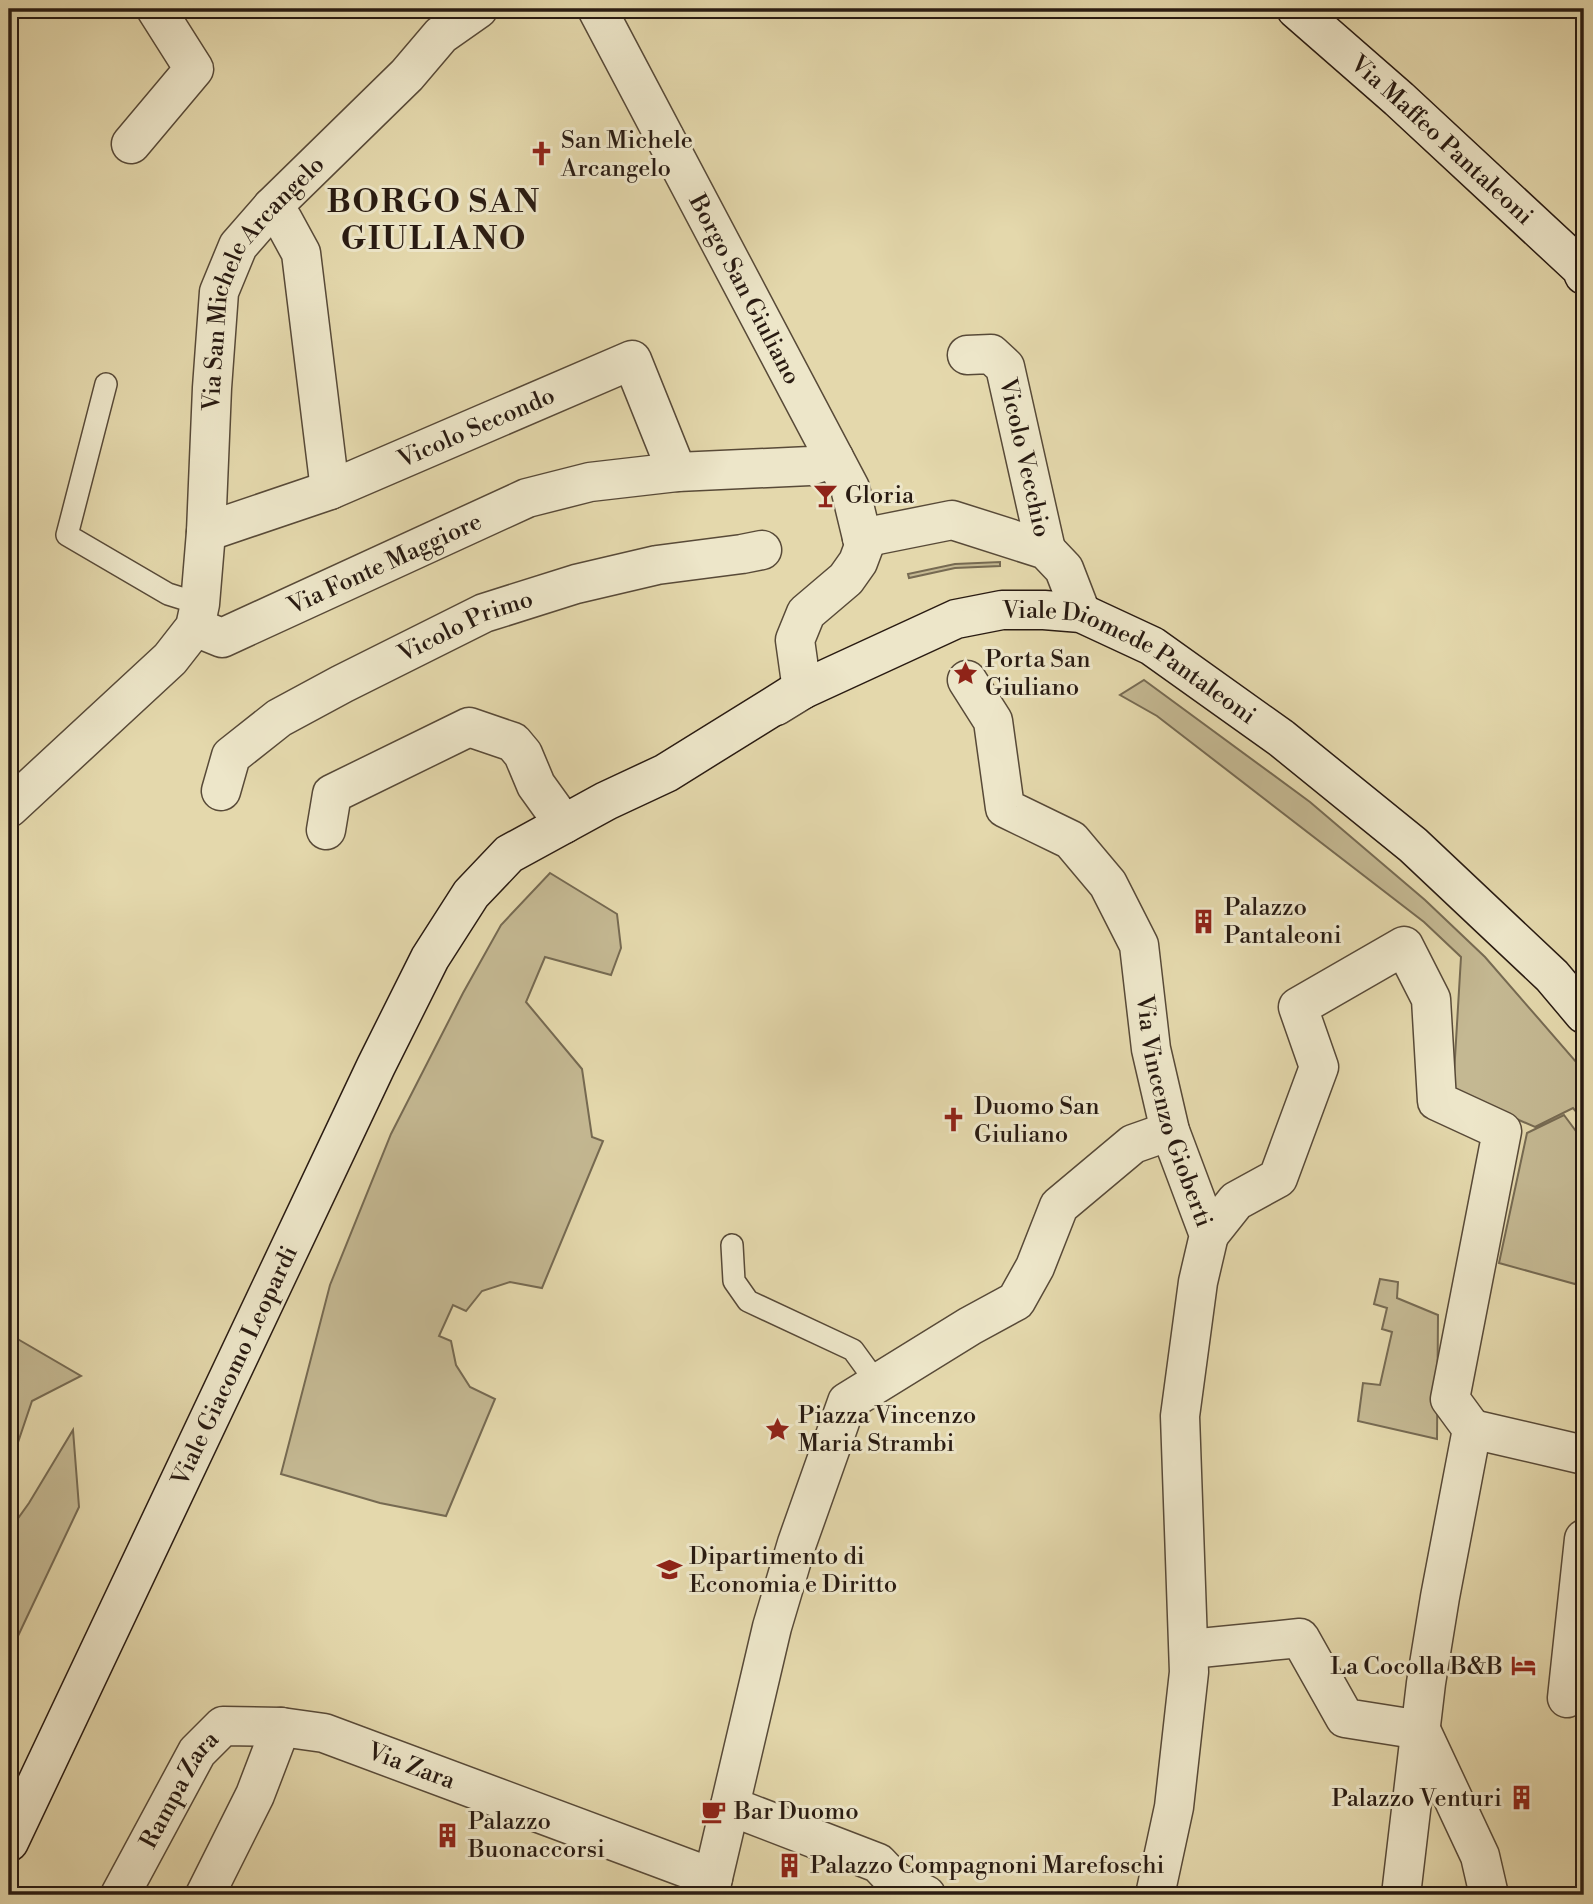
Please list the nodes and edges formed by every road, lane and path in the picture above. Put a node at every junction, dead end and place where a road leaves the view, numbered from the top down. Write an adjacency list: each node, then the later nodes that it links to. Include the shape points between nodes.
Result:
1 (156, 9): 5 (street, via 194,69)
2 (478, 9): 6 (street, Via San Michele Arcangelo, via 442,35)
3 (597, 9): 10 (street, Borgo San Giuliano)
4 (1296, 9): 7 (street, Via Maffeo Pantaleoni, via 1399,99)
5 (131, 144)
6 (272, 207): 12 (street, via 301,253); 13 (street, Via San Michele Arcangelo, via 238,246 219,292)
7 (1584, 275)
8 (967, 355): 16 (street, Vicolo Vecchio, via 990,354 1005,368)
9 (106, 384): 18 (lane, via 67,535)
10 (834, 458): 11 (street, Via Fonte Maggiore, via 810,466); 14 (street, Borgo San Giuliano, via 850,488)
11 (677, 472): 12 (street, Vicolo Secondo, via 632,360); 18 (street, Via Fonte Maggiore, via 590,482 527,498 222,638)
12 (330, 489): 13 (street, Vicolo Secondo)
13 (206, 532): 18 (street, Via San Michele Arcangelo)
14 (863, 542): 16 (street, via 952,520); 20 (street, via 858,562 846,579 806,613 795,640)
15 (762, 550): 21 (street, Vicolo Primo, via 657,565 484,613 279,718 232,756)
16 (1046, 550): 17 (street, via 1065,569)
17 (1081, 614): 20 (street, Viale Diomede Pantaleoni, via 1002,610 956,619); 25 (street, Viale Diomede Pantaleoni, via 1152,646 1281,738 1413,845 1552,976)
18 (198, 616): 22 (street, via 170,659)
19 (967, 680): 26 (street, Via Vincenzo Gioberti, via 993,721 1005,808 1071,841 1108,884 1139,945 1151,1049)
20 (802, 690): 23 (street, Viale Diomede Pantaleoni, via 666,773)
21 (221, 791)
22 (9, 807)
23 (564, 824): 24 (street, via 513,741 469,727 332,794); 39 (street, Viale Giacomo Leopardi, via 509,854 471,894 430,958)
24 (326, 830)
25 (1584, 1014)
26 (1170, 1131): 27 (street, Via Vincenzo Gioberti); 29 (street, via 1133,1144 1059,1206 1016,1301)
27 (1209, 1234): 30 (street, via 1236,1201 1278,1178 1319,1067 1298,1007 1404,946 1431,999 1437,1101 1502,1131 1450,1399); 33 (street, Via Vincenzo Gioberti, via 1180,1416)
28 (732, 1245): 29 (lane, via 734,1281 748,1301 853,1350)
29 (877, 1383): 38 (street, via 847,1402 797,1543 766,1647)
30 (1472, 1429): 31 (street); 37 (street, via 1440,1597)
31 (1584, 1455)
32 (1584, 1539): 34 (street)
33 (1190, 1649): 37 (street, via 1300,1639 1345,1718); 44 (street, Via Vincenzo Gioberti, via 1174,1807)
34 (1567, 1698)
35 (223, 1726): 36 (street, Via Zara); 42 (street, Rampa Zara, via 197,1752)
36 (281, 1727): 40 (street, Via Zara, via 324,1733); 43 (street, via 255,1795)
37 (1422, 1730): 45 (street); 46 (street, via 1480,1856)
38 (730, 1806): 40 (street); 41 (street, via 878,1863)
39 (9, 1842)
40 (711, 1887)
41 (904, 1891)
42 (120, 1895)
43 (205, 1895)
44 (1156, 1895)
45 (1401, 1895)
46 (1489, 1895)

